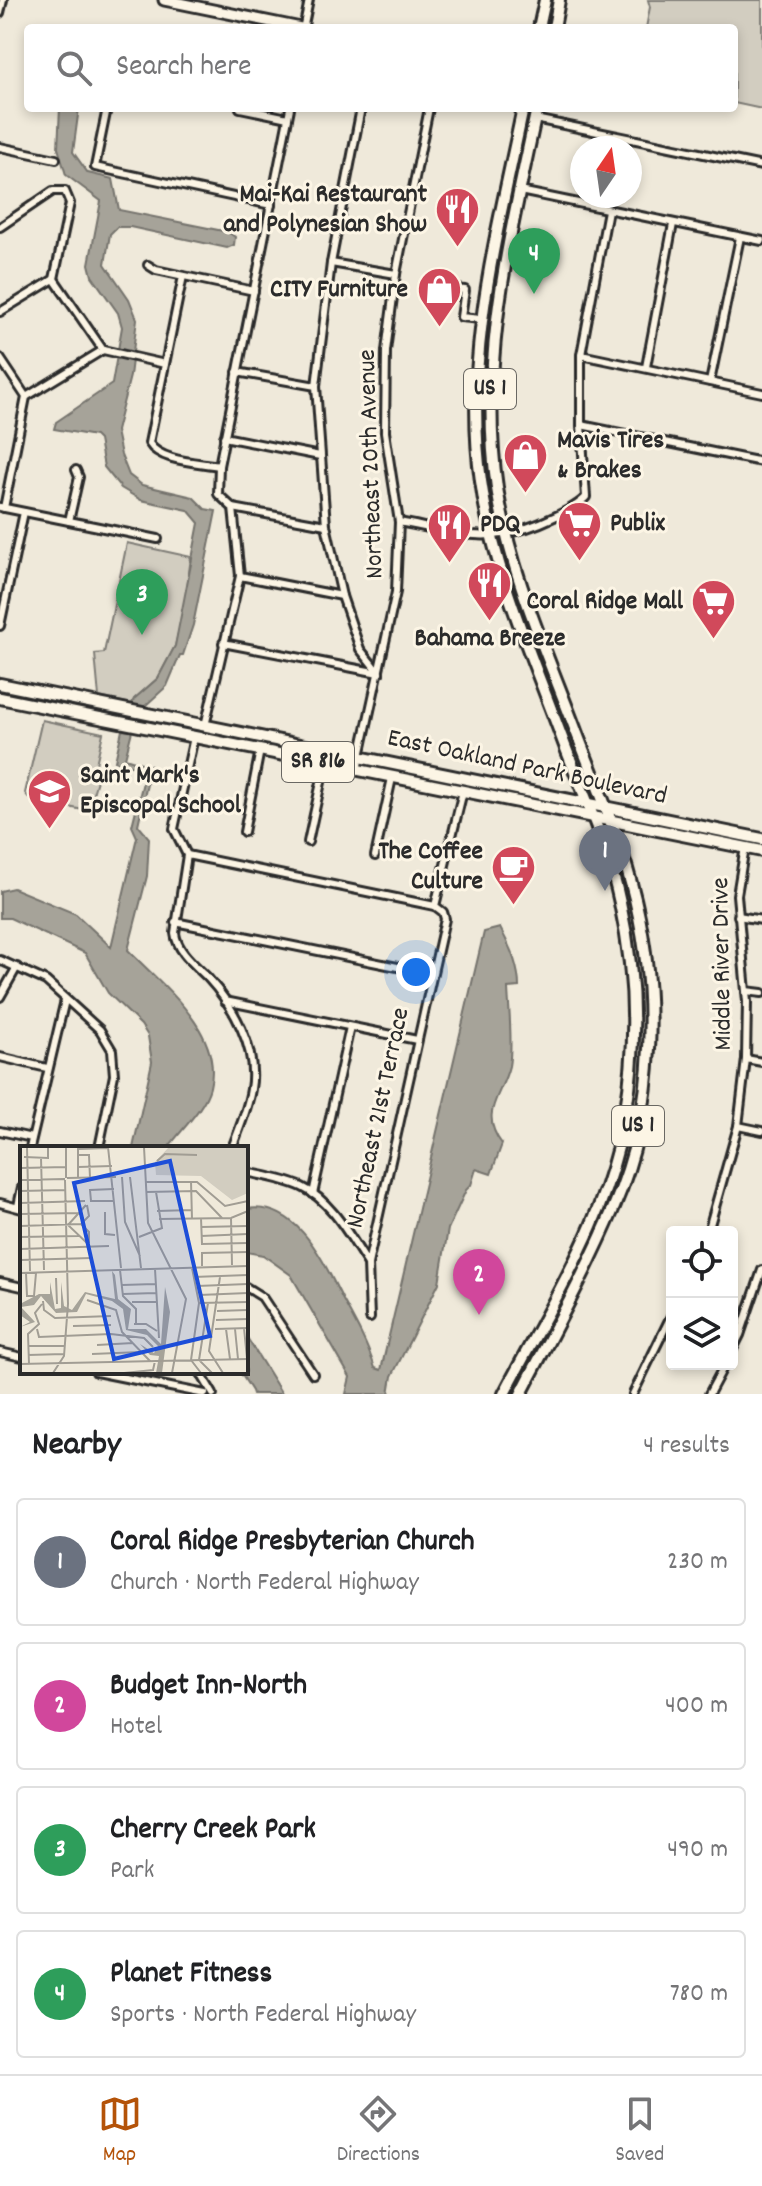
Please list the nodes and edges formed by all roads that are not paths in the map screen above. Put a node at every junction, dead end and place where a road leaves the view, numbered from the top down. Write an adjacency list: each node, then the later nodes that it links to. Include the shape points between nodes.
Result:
1 (3, 0): 6 (street)
2 (164, 0): 7 (street)
3 (309, 0): 8 (street)
4 (545, 0): 9 (main road)
5 (559, 0): 10 (main road)
6 (0, 13)
7 (283, 24)
8 (304, 24)
9 (540, 24)
10 (555, 24)
11 (106, 112): 25 (street, via 95,167)
12 (259, 112): 18 (street)
13 (289, 112): 18 (street)
14 (360, 112): 32 (street)
15 (428, 112): 34 (street, Northeast 20th Avenue)
16 (522, 112): 22 (main road, US 1)
17 (536, 113): 21 (street); 23 (main road, US 1)
18 (288, 118): 25 (street)
19 (0, 147): 20 (street)
20 (56, 159)
21 (762, 166)
22 (510, 173): 23 (main road); 24 (main road, US 1)
23 (520, 191): 26 (street); 27 (main road, US 1)
24 (505, 195): 27 (main road); 40 (main road, US 1)
25 (271, 205): 38 (street)
26 (608, 210): 28 (street); 43 (street)
27 (516, 214): 41 (main road, US 1)
28 (673, 224): 30 (street); 46 (street)
29 (0, 227): 36 (street, via 53,191 65,191 70,203)
30 (740, 237): 31 (street); 48 (street)
31 (762, 241)
32 (331, 263): 34 (street); 49 (street)
33 (148, 265): 35 (street)
34 (396, 274): 64 (street, Northeast 20th Avenue, via 386,351 385,432)
35 (183, 276): 38 (street); 45 (street)
36 (54, 279): 39 (street); 42 (street)
37 (438, 287): 40 (street, via 465,290 461,317)
38 (254, 291): 47 (street)
39 (0, 312)
40 (481, 319): 41 (main road); 67 (main road, US 1, via 477,447)
41 (493, 341): 66 (main road, US 1, via 491,430)
42 (103, 350): 45 (street); 51 (street)
43 (581, 355): 46 (street); 52 (street)
44 (0, 358): 51 (street)
45 (165, 364): 56 (street, via 149,443 154,451)
46 (646, 367): 48 (street)
47 (237, 372): 49 (street); 53 (street)
48 (710, 382): 50 (street)
49 (316, 386): 54 (street)
50 (762, 393)
51 (26, 397): 59 (street)
52 (581, 425): 55 (street); 66 (street, via 587,492 583,501)
53 (224, 437): 54 (street); 56 (street)
54 (320, 456): 65 (street)
55 (762, 462)
56 (219, 466): 61 (street, via 218,494)
57 (76, 470): 63 (street)
58 (0, 484): 59 (street)
59 (7, 494): 60 (street)
60 (2, 508): 62 (street)
61 (233, 508): 65 (street); 69 (street)
62 (24, 512): 63 (street); 71 (street)
63 (69, 521): 68 (street)
64 (399, 522): 67 (street); 75 (street, Northeast 20th Avenue, via 396,592)
65 (326, 525): 70 (street)
66 (506, 535): 67 (street); 76 (main road, US 1)
67 (492, 537): 74 (main road, US 1)
68 (158, 539)
69 (240, 576): 70 (street); 73 (street)
70 (342, 596): 75 (street, via 360,649)
71 (3, 599): 72 (street)
72 (0, 626)
73 (223, 643): 75 (street); 82 (street)
74 (534, 662): 76 (main road); 77 (main road, US 1)
75 (379, 673): 86 (street, Northeast 20th Avenue)
76 (555, 675): 80 (main road, US 1)
77 (540, 679): 80 (main road, via 553,687); 92 (main road, US 1)
78 (1, 684): 81 (main road, East Oakland Park Boulevard / SR 816)
79 (0, 698): 83 (main road, East Oakland Park Boulevard / SR 816)
80 (569, 711): 93 (main road, US 1)
81 (152, 715): 82 (main road, East Oakland Park Boulevard / SR 816); 83 (main road)
82 (205, 726): 84 (main road); 86 (main road, East Oakland Park Boulevard / SR 816)
83 (143, 727): 84 (main road, East Oakland Park Boulevard / SR 816)
84 (194, 736): 85 (main road, East Oakland Park Boulevard / SR 816); 103 (street, via 174,829)
85 (260, 750): 87 (main road, East Oakland Park Boulevard / SR 816); 97 (street)
86 (360, 757): 88 (street, Northeast 20th Avenue); 90 (main road, East Oakland Park Boulevard / SR 816)
87 (325, 763): 88 (main road, East Oakland Park Boulevard / SR 816); 99 (street)
88 (357, 770): 89 (main road, East Oakland Park Boulevard / SR 816)
89 (392, 778): 91 (main road, East Oakland Park Boulevard / SR 816); 104 (street)
90 (483, 782): 91 (main road, via 478,790); 92 (main road, East Oakland Park Boulevard / SR 816)
91 (466, 792): 94 (main road, East Oakland Park Boulevard / SR 816); 105 (street, Northeast 21st Terrace)
92 (586, 803): 93 (main road, East Oakland Park Boulevard / SR 816); 94 (main road, US 1)
93 (605, 808): 95 (main road, US 1); 100 (main road, East Oakland Park Boulevard / SR 816)
94 (593, 818): 95 (main road, East Oakland Park Boulevard / SR 816); 112 (main road, US 1, via 620,901)
95 (611, 822): 96 (main road, East Oakland Park Boulevard / SR 816); 102 (main road, US 1)
96 (636, 826): 100 (main road, East Oakland Park Boulevard / SR 816); 102 (main road, via 627,833)
97 (244, 832)
98 (762, 839): 100 (main road, East Oakland Park Boulevard / SR 816)
99 (308, 842)
100 (746, 842): 101 (main road, East Oakland Park Boulevard / SR 816); 106 (street, Middle River Drive)
101 (762, 851)
102 (622, 852): 115 (main road, US 1, via 641,926)
103 (187, 855): 105 (street); 108 (street)
104 (375, 856)
105 (435, 906): 111 (street, Northeast 21st Terrace, via 445,919)
106 (738, 916): 107 (street); 113 (street, Middle River Drive)
107 (762, 920)
108 (175, 922): 111 (street); 118 (street, via 176,943)
109 (0, 960): 110 (street)
110 (17, 967): 116 (street); 117 (street, via 46,981)
111 (432, 974): 120 (street, Northeast 21st Terrace)
112 (632, 977): 115 (main road, via 643,982); 133 (main road, US 1, via 630,1086)
113 (746, 991): 114 (street); 122 (street, Middle River Drive)
114 (762, 993)
115 (648, 994): 138 (main road, US 1, via 641,1109)
116 (0, 997)
117 (65, 1000): 124 (street); 130 (street, via 100,1030 112,1050 114,1075)
118 (225, 1001): 119 (street); 131 (street, via 252,1063 252,1088)
119 (350, 1027): 120 (street); 134 (street)
120 (417, 1040): 141 (street, Northeast 21st Terrace)
121 (0, 1057): 124 (street)
122 (746, 1059): 123 (street); 125 (street, Middle River Drive)
123 (762, 1062)
124 (47, 1068): 128 (street)
125 (738, 1126): 127 (street); 139 (street, Middle River Drive)
126 (0, 1131): 128 (street)
127 (762, 1131)
128 (32, 1138): 129 (street)
129 (30, 1146)
130 (99, 1146)
131 (233, 1146)
132 (248, 1173): 134 (street)
133 (605, 1191): 137 (main road, US 1); 138 (main road)
134 (313, 1194): 141 (street)
135 (0, 1203): 136 (street)
136 (20, 1208)
137 (599, 1208): 140 (main road); 157 (main road, US 1)
138 (612, 1211): 140 (main road, US 1)
139 (710, 1226)
140 (605, 1228): 158 (main road, US 1)
141 (368, 1264): 146 (street, Northeast 21st Terrace)
142 (762, 1270): 148 (street)
143 (0, 1282): 144 (street)
144 (20, 1287)
145 (248, 1288): 154 (street, via 262,1297)
146 (370, 1318)
147 (666, 1326): 159 (street)
148 (738, 1339)
149 (0, 1352): 150 (street)
150 (20, 1357)
151 (722, 1370): 160 (street)
152 (106, 1374): 155 (street)
153 (201, 1374): 156 (street)
154 (313, 1374)
155 (205, 1394)
156 (213, 1394)
157 (504, 1394)
158 (521, 1394)
159 (633, 1394)
160 (709, 1394)

